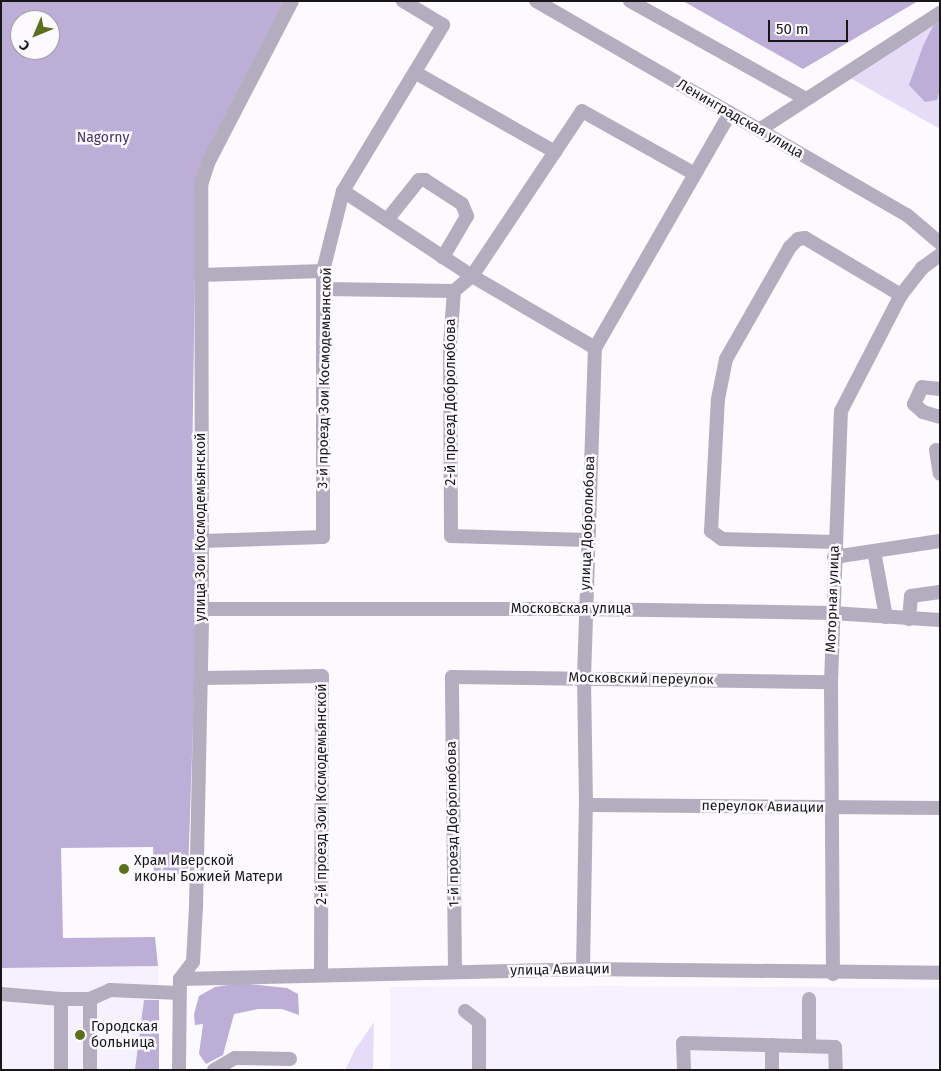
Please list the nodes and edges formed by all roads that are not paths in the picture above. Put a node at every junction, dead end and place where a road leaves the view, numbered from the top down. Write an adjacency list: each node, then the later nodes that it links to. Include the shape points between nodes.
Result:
1 (292, 1): 18 (street, улица Зои Космодемьянской, via 204,174)
2 (403, 1): 6 (street, 3-й проезд Зои Космодемьянской, via 443,25)
3 (536, 1): 8 (street, Ленинградская улица)
4 (630, 1): 7 (street)
5 (940, 12): 7 (street)
6 (416, 73): 10 (street); 12 (street, 3-й проезд Зои Космодемьянской)
7 (806, 99): 9 (street)
8 (730, 113): 9 (street, Ленинградская улица); 11 (street, улица Добролюбова)
9 (759, 130): 14 (street, Ленинградская улица, via 907,215)
10 (556, 152): 11 (street, via 582,111); 19 (street)
11 (694, 173): 23 (street, улица Добролюбова)
12 (343, 192): 13 (street); 17 (street, 3-й проезд Зои Космодемьянской)
13 (388, 220): 16 (street); 16 (street, via 419,180 425,180 462,204 467,216)
14 (939, 238)
15 (940, 255): 22 (street, Моторная улица, via 922,268)
16 (443, 256): 19 (street)
17 (323, 271): 18 (street); 20 (street, 3-й проезд Зои Космодемьянской)
18 (200, 275): 29 (street, улица Зои Космодемьянской)
19 (472, 276): 21 (street); 23 (street)
20 (324, 289): 21 (street); 29 (street, 3-й проезд Зои Космодемьянской, via 323,537)
21 (454, 291): 28 (street, 2-й проезд Добролюбова, via 450,345 451,536)
22 (901, 295): 31 (street, Моторная улица, via 841,411); 31 (street, via 805,238 798,239 790,247 726,360 718,399 711,531 722,539)
23 (595, 348): 28 (street, улица Добролюбова)
24 (940, 389): 25 (street, via 922,387 914,404 923,412)
25 (940, 417)
26 (936, 450): 27 (street)
27 (940, 474)
28 (587, 540): 36 (street, улица Добролюбова)
29 (202, 541): 35 (street, улица Зои Космодемьянской)
30 (940, 541): 32 (street)
31 (835, 542): 33 (street, Моторная улица)
32 (874, 551): 33 (street); 38 (street)
33 (834, 557): 37 (street, Моторная улица)
34 (940, 592): 39 (street, via 912,596)
35 (202, 609): 36 (street, Московская улица); 42 (street, улица Зои Космодемьянской)
36 (585, 609): 37 (street, Московская улица); 43 (street, улица Добролюбова)
37 (832, 613): 38 (street, Московская улица); 44 (street, Моторная улица)
38 (886, 617): 39 (street, Московская улица)
39 (909, 619): 40 (street, Московская улица)
40 (940, 620)
41 (452, 677): 43 (street, Московский переулок); 49 (street, 1-й проезд Добролюбова)
42 (201, 678): 51 (street, 2-й проезд Зои Космодемьянской, via 322,676); 53 (street, улица Зои Космодемьянской, via 193,962)
43 (584, 678): 44 (street, Московский переулок); 45 (street, улица Добролюбова)
44 (831, 682): 46 (street, Моторная улица)
45 (586, 805): 46 (street, переулок Авиации); 48 (street, улица Добролюбова)
46 (834, 807): 47 (street, переулок Авиации); 52 (street, Моторная улица)
47 (940, 808)
48 (583, 969): 49 (street, улица Авиации); 52 (street, улица Авиации)
49 (455, 972): 51 (street, улица Авиации)
50 (940, 973): 52 (street, улица Авиации)
51 (321, 974): 53 (street, улица Авиации)
52 (833, 974)
53 (180, 979): 54 (street, улица Зои Космодемьянской)
54 (179, 993): 57 (street, via 110,990); 65 (street, улица Зои Космодемьянской)
55 (1, 994): 56 (street)
56 (61, 998): 57 (street); 63 (street)
57 (90, 999): 64 (street)
58 (809, 999): 61 (street)
59 (465, 1011): 67 (street, via 479,1022)
60 (772, 1045): 61 (street); 68 (street, via 683,1042); 69 (street)
61 (808, 1046): 70 (street, via 835,1047)
62 (290, 1059): 66 (street, via 235,1058)
63 (61, 1070)
64 (90, 1070)
65 (179, 1070)
66 (214, 1070)
67 (479, 1070)
68 (684, 1070)
69 (772, 1070)
70 (836, 1070)

